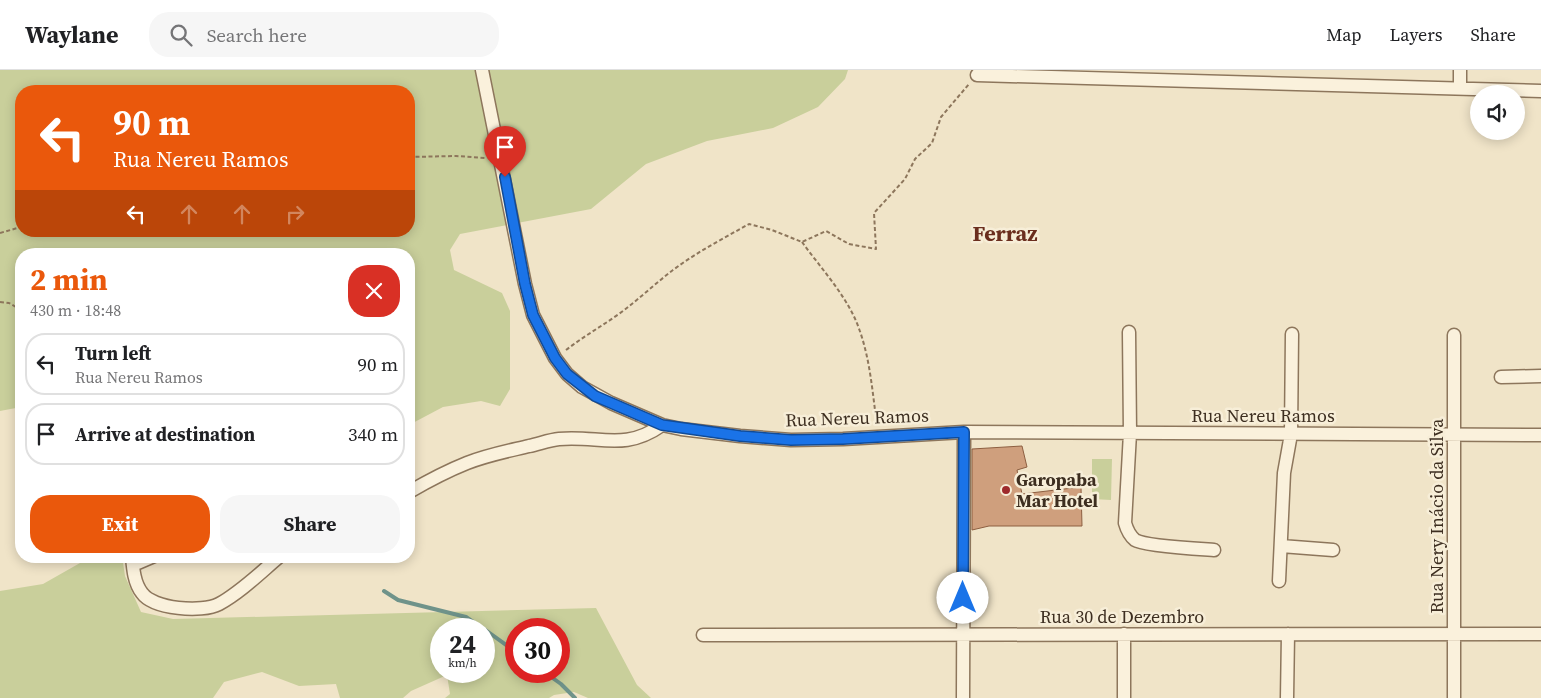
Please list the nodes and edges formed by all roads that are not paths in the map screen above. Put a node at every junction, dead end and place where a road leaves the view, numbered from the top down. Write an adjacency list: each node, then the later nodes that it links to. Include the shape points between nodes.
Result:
1 (482, 70): 14 (street, Rua Nereu Ramos, via 533,315 567,374 595,396)
2 (1299, 70): 6 (street)
3 (1460, 70): 7 (street)
4 (1132, 74): 5 (street); 6 (street)
5 (977, 75)
6 (1299, 84): 7 (street)
7 (1460, 88): 8 (street)
8 (1541, 91)
9 (1129, 332): 16 (street)
10 (1292, 334): 17 (street)
11 (1454, 335): 18 (street, Rua Nery Inácio da Silva)
12 (1541, 376): 13 (street)
13 (1501, 377)
14 (662, 425): 15 (street, Rua Nereu Ramos, via 791,440); 20 (street, via 648,435 629,440 558,439 502,452 468,462)
15 (964, 432): 16 (street, Rua Nereu Ramos); 28 (street)
16 (1130, 433): 17 (street, Rua Nereu Ramos); 22 (street, via 1125,523 1128,533 1137,541)
17 (1291, 434): 18 (street, Rua Nereu Ramos); 21 (street, via 1284,473)
18 (1454, 435): 19 (street, Rua Nereu Ramos); 31 (street, Rua Nery Inácio da Silva)
19 (1541, 435)
20 (415, 489)
21 (1281, 546): 23 (street); 26 (street)
22 (1214, 550)
23 (1333, 550)
24 (133, 563): 25 (street, via 135,580 148,600 163,605 202,608 219,604)
25 (271, 563)
26 (1279, 581)
27 (703, 634): 28 (street, Rua 30 de Dezembro)
28 (963, 634): 29 (street, Rua 30 de Dezembro); 33 (street)
29 (1124, 634): 30 (street, Rua 30 de Dezembro); 34 (street)
30 (1288, 634): 31 (street, Rua 30 de Dezembro); 35 (street)
31 (1454, 634): 32 (street, Rua 30 de Dezembro); 36 (street, Rua Nery Inácio da Silva)
32 (1541, 634)
33 (962, 698)
34 (1124, 698)
35 (1288, 698)
36 (1454, 698)

